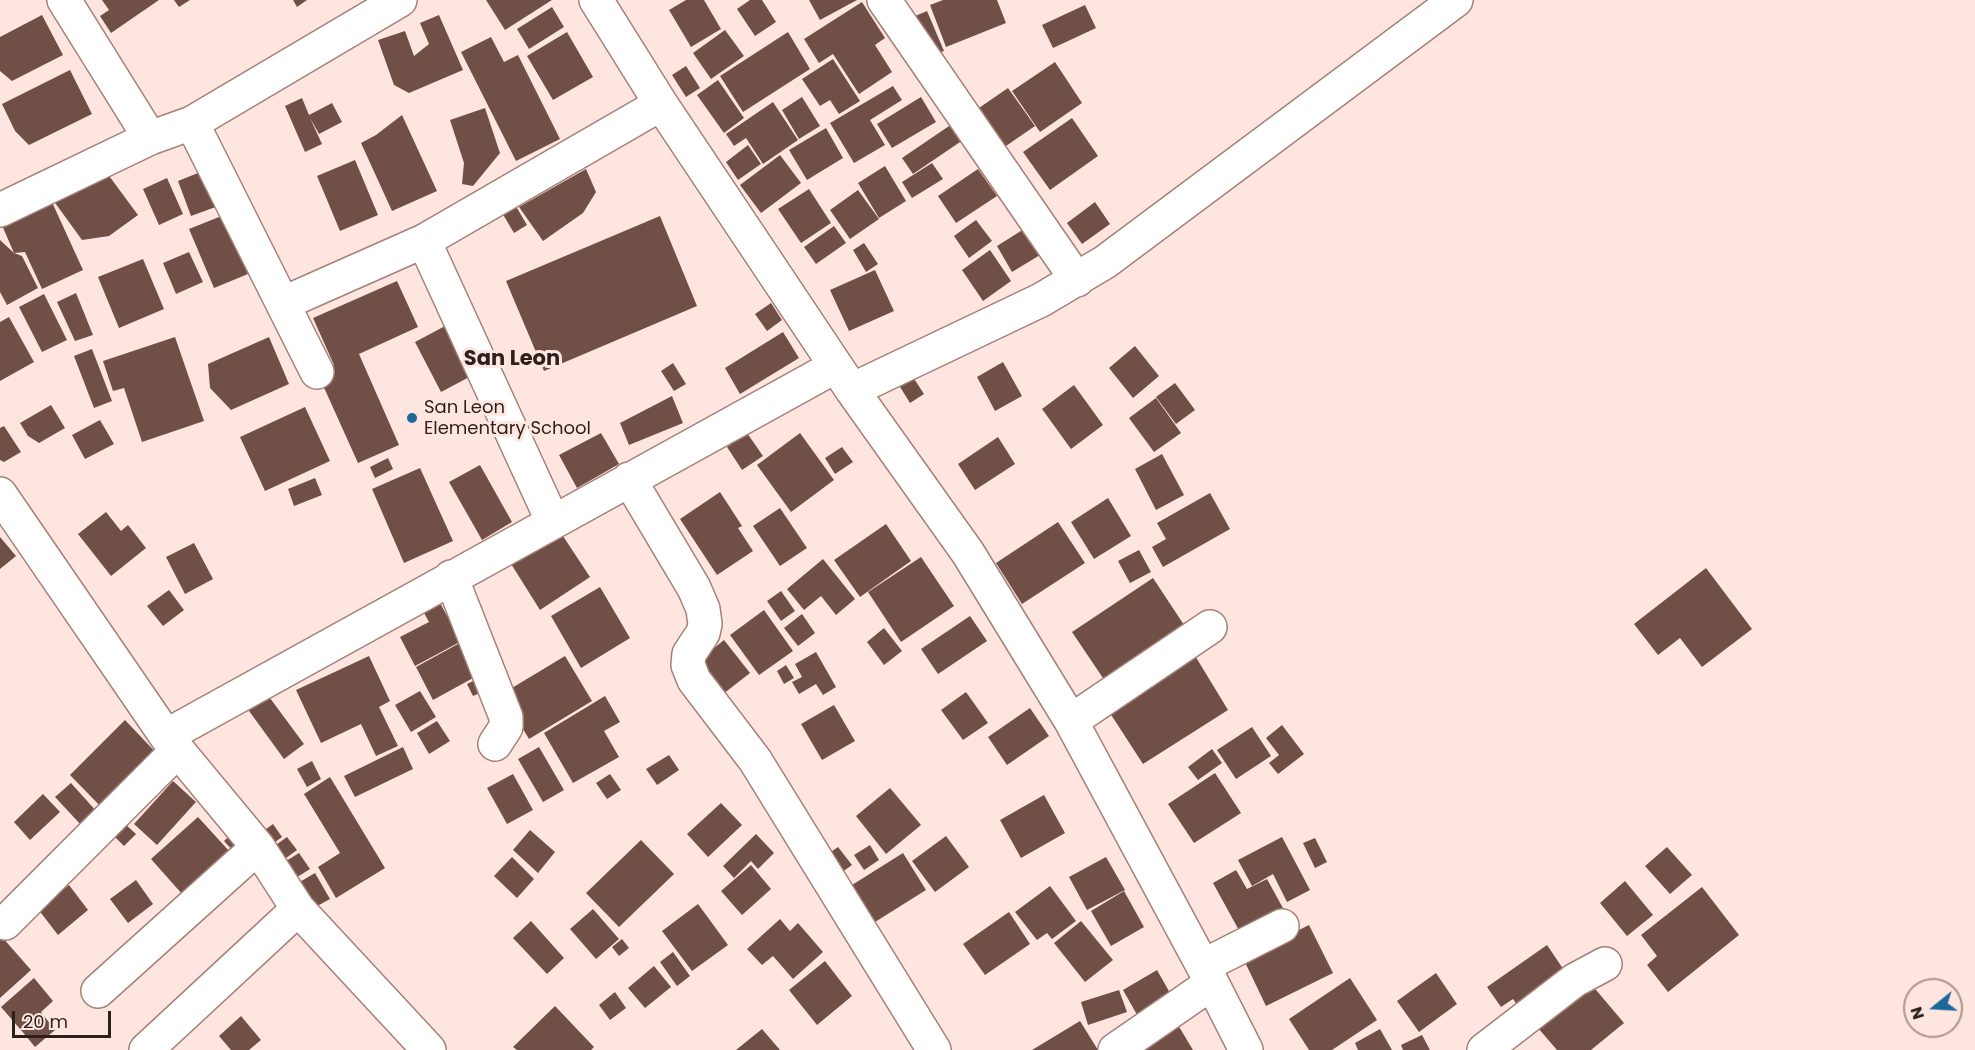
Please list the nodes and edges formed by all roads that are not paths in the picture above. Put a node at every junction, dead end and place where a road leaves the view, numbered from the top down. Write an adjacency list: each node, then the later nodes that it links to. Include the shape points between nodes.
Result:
1 (64, 0): 8 (street)
2 (399, 0): 7 (street)
3 (596, 0): 6 (street)
4 (884, 0): 11 (street)
5 (1456, 0): 11 (street)
6 (661, 104): 10 (street); 14 (street)
7 (192, 123): 8 (street); 12 (street)
8 (150, 138): 9 (street)
9 (0, 210)
10 (424, 241): 12 (street); 17 (street)
11 (1077, 280): 14 (street, via 1023,309)
12 (284, 303): 13 (street)
13 (317, 372)
14 (844, 378): 15 (street); 20 (street, via 968,553)
15 (629, 479): 17 (street); 32 (street, via 703,609 703,633 689,654 688,665 694,680 755,760)
16 (0, 494): 21 (street)
17 (553, 522): 18 (street)
18 (451, 578): 21 (street); 22 (street, via 506,717 506,727)
19 (1210, 627): 20 (street)
20 (1071, 721): 28 (street)
21 (172, 744): 23 (street); 25 (street)
22 (495, 744)
23 (258, 847): 24 (street); 29 (street)
24 (298, 909): 30 (street); 31 (street)
25 (5, 923)
26 (1282, 926): 28 (street)
27 (1605, 964): 35 (street, via 1575,980)
28 (1207, 974): 33 (street); 34 (street)
29 (98, 991)
30 (146, 1050)
31 (429, 1050)
32 (934, 1050)
33 (1115, 1050)
34 (1246, 1050)
35 (1484, 1050)

